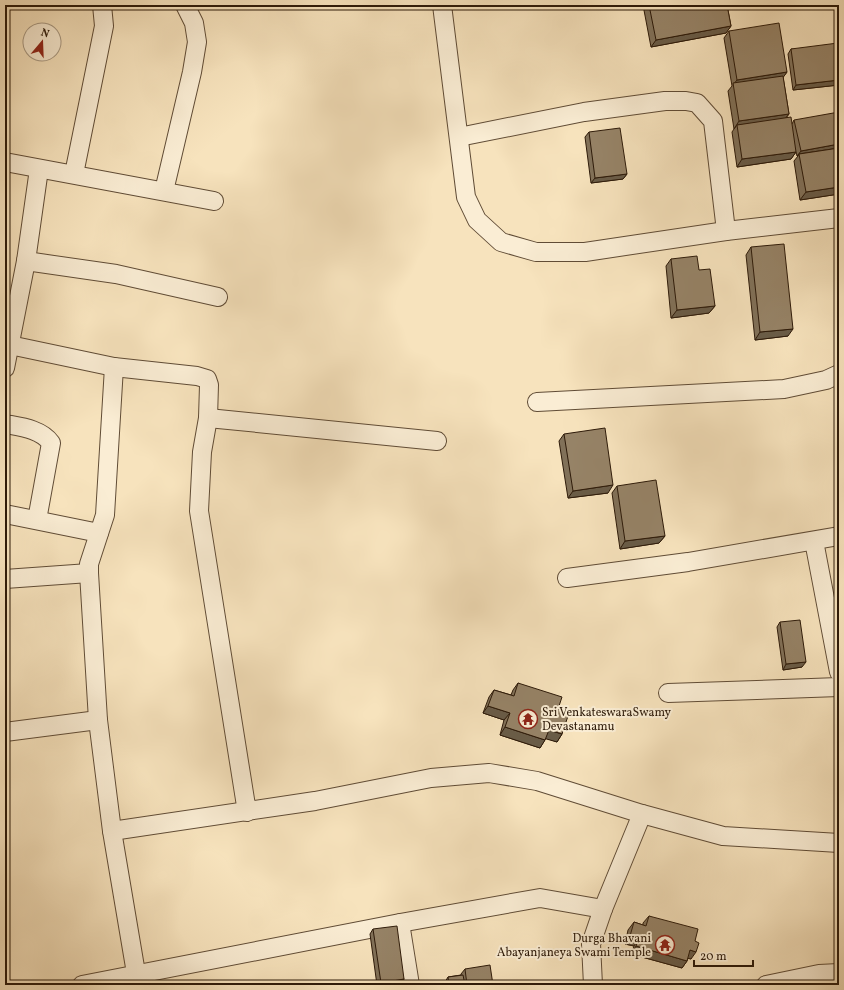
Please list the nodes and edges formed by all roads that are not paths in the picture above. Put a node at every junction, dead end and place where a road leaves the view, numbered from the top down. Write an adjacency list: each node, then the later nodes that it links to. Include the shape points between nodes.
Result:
1 (102, 5): 7 (street, via 104,26)
2 (185, 5): 8 (street, via 194,24 197,42)
3 (442, 5): 4 (street, via 446,56)
4 (459, 137): 11 (street, via 466,197 477,220 501,242 536,252 585,252); 11 (street, via 584,112 665,101 697,103 713,121)
5 (5, 162): 6 (street)
6 (39, 169): 7 (street); 12 (street)
7 (74, 174): 8 (street)
8 (164, 191): 9 (street)
9 (214, 201)
10 (839, 218): 11 (street)
11 (726, 231)
12 (26, 261): 13 (street, via 116,274); 14 (street)
13 (218, 297)
14 (7, 344): 15 (street); 16 (street)
15 (114, 367): 19 (street, via 207,379); 24 (street, via 105,515)
16 (5, 368)
17 (839, 374): 18 (street, via 826,380 784,389)
18 (537, 402)
19 (208, 418): 21 (street); 35 (street, via 202,452 199,511)
20 (5, 424): 23 (street, via 34,430 51,443)
21 (437, 441)
22 (5, 514): 23 (street)
23 (37, 520): 24 (street)
24 (99, 533): 27 (street)
25 (839, 536): 26 (street)
26 (814, 541): 28 (street, via 688,562); 30 (street)
27 (88, 573): 29 (street); 33 (street)
28 (567, 578)
29 (5, 579)
30 (839, 672)
31 (839, 687): 32 (street)
32 (668, 693)
33 (98, 720): 34 (street); 37 (street)
34 (5, 732)
35 (247, 812): 36 (street, via 431,778 489,773 537,781); 37 (street)
36 (642, 814): 38 (street, via 723,836); 39 (street)
37 (112, 831): 42 (street)
38 (839, 843)
39 (603, 909): 40 (street, via 540,898); 45 (street, via 591,944)
40 (400, 923): 42 (street); 44 (street)
41 (839, 973): 46 (street, via 819,974)
42 (137, 979): 43 (street)
43 (82, 985)
44 (410, 985)
45 (593, 985)
46 (766, 985)

